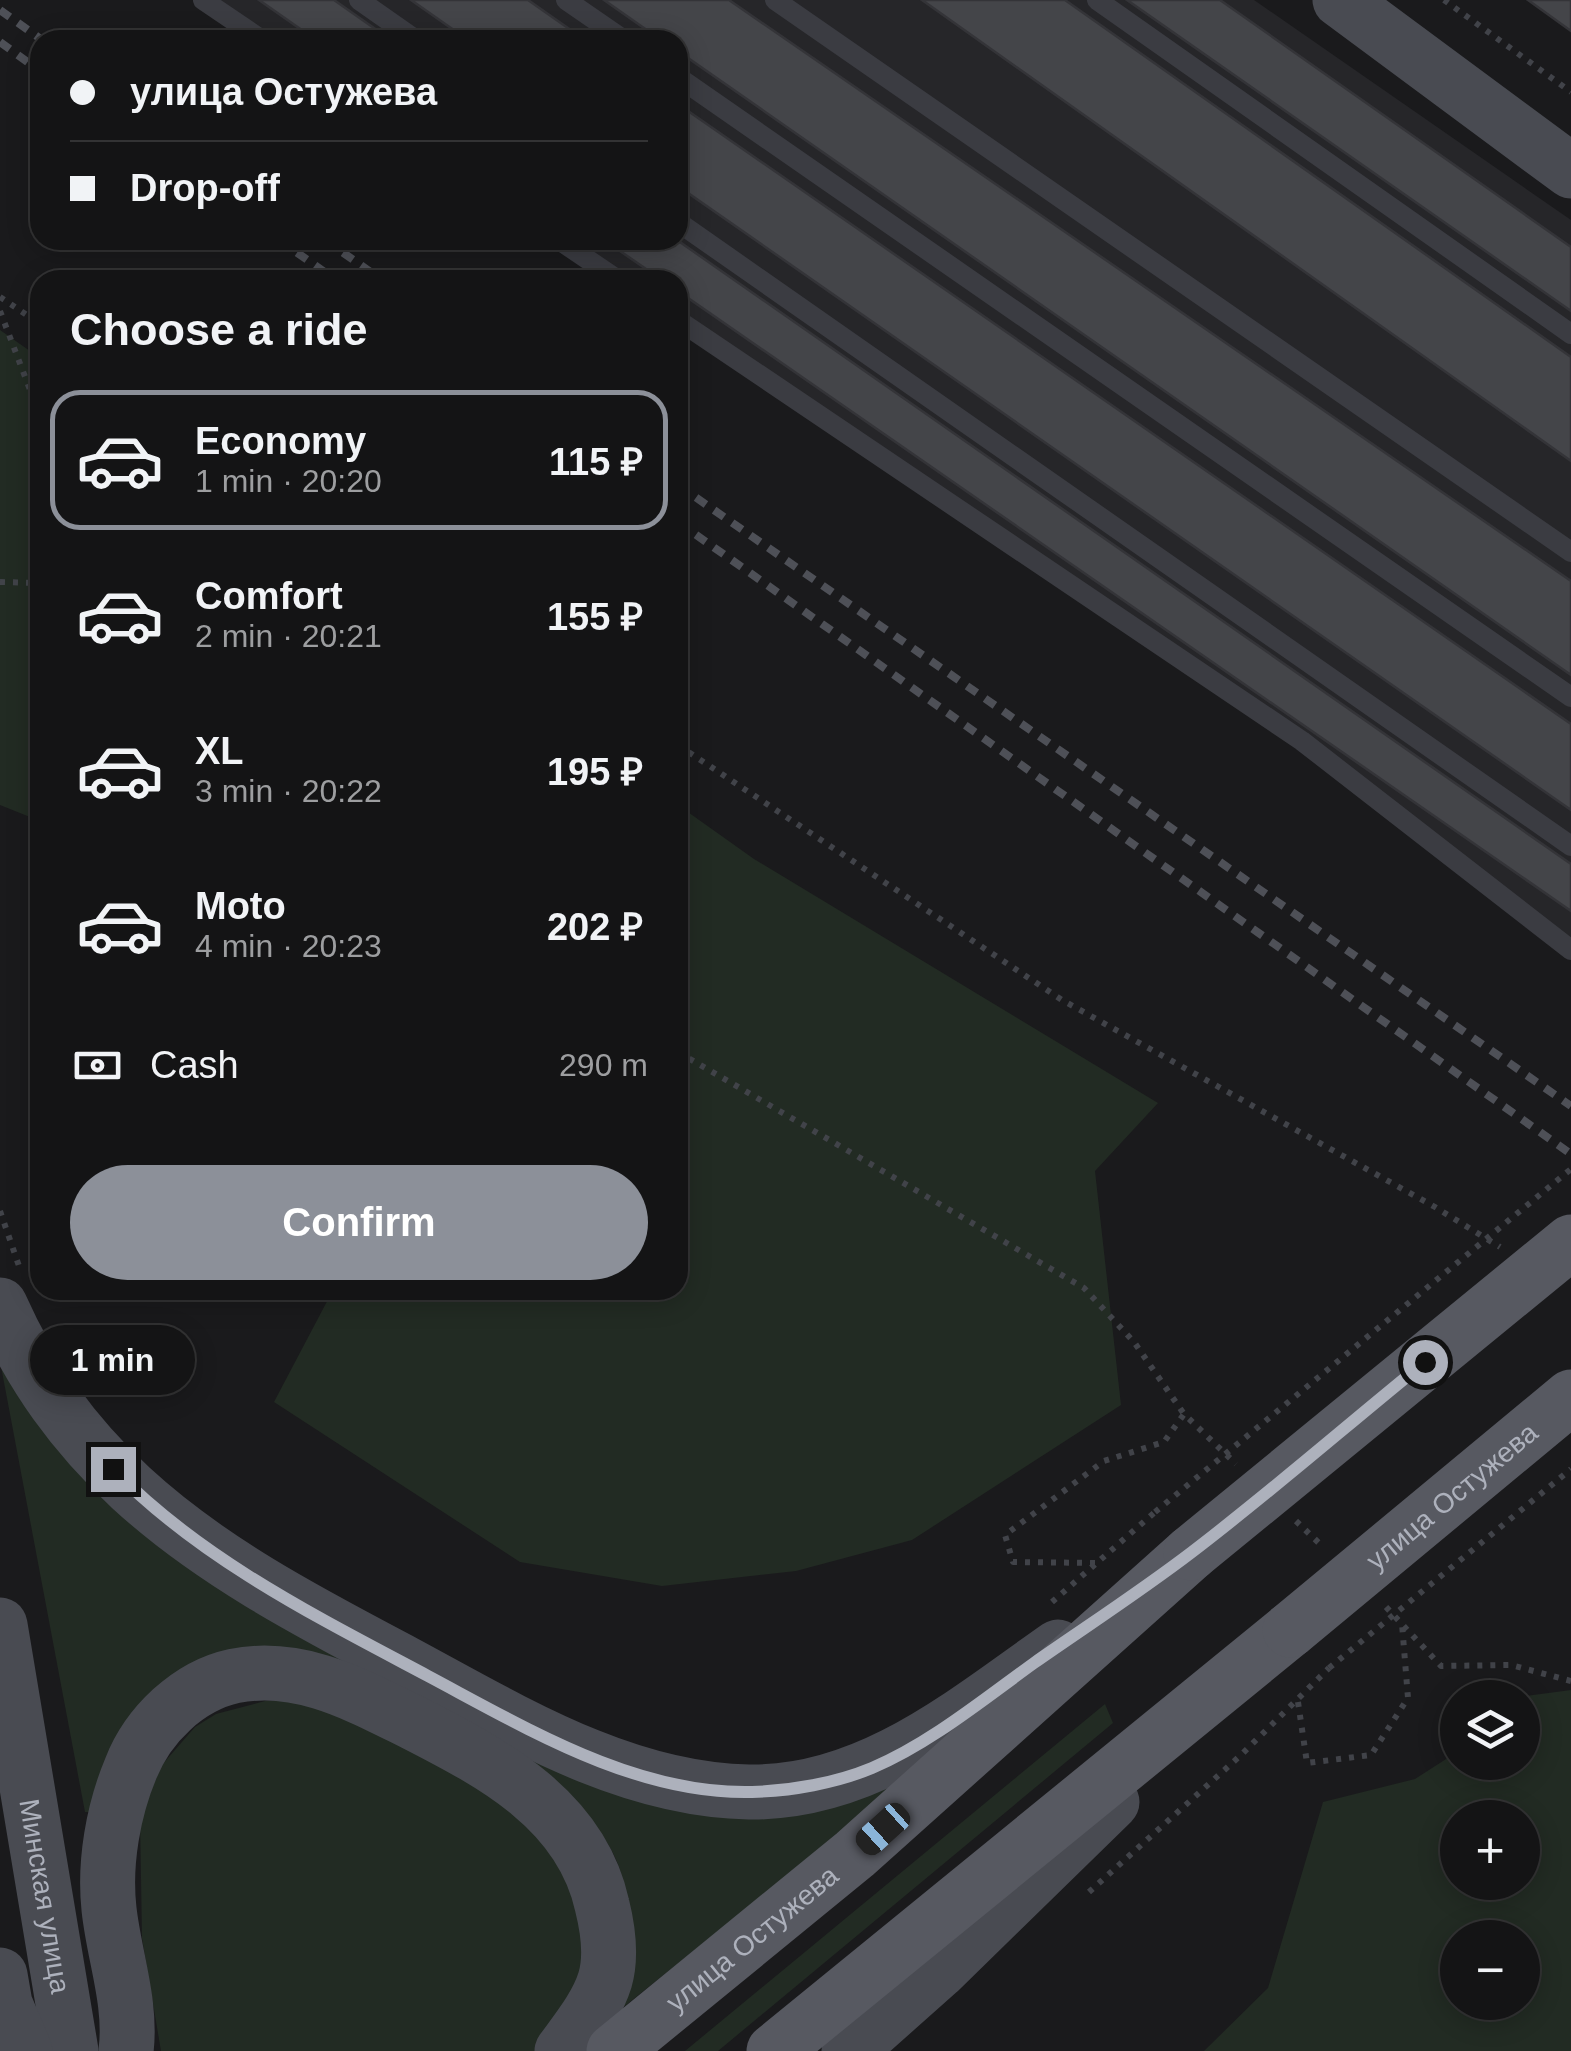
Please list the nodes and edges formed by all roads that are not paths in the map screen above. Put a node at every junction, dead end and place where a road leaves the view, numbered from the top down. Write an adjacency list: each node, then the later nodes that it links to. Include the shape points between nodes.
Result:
1 (203, 0): 7 (lane)
2 (359, 0): 8 (lane)
3 (566, 0): 9 (lane)
4 (775, 0): 17 (lane)
5 (1097, 0): 16 (lane)
6 (1340, 0): 11 (street)
7 (247, 30)
8 (402, 30)
9 (610, 30)
10 (688, 84): 18 (lane)
11 (1571, 171)
12 (688, 229): 19 (lane)
13 (574, 250): 14 (lane)
14 (603, 270)
15 (688, 327): 20 (lane, via 1302,742)
16 (1571, 334)
17 (1571, 552)
18 (1571, 697)
19 (1571, 846)
20 (1571, 950)
21 (1571, 1242): 24 (main road, улица Остужева, bridge)
22 (11, 1290): 24 (street, via 22,1356 62,1414 178,1527 343,1630 561,1744 691,1786 750,1792 874,1767 949,1724)
23 (1571, 1396): 26 (main road, улица Остужева, bridge)
24 (1191, 1553): 32 (main road, улица Остужева, via 855,1854)
25 (0, 1625): 29 (street, Минская улица)
26 (1290, 1630): 33 (main road, улица Остужева); 34 (street)
27 (0, 1975): 28 (street)
28 (25, 2051)
29 (71, 2051)
30 (126, 2051): 31 (street, via 129,2027 108,1907 115,1817 131,1766 156,1724 191,1694 234,1676 294,1674 363,1698 455,1744 516,1782 569,1831 597,1882 609,1947 597,1999)
31 (562, 2051)
32 (614, 2051)
33 (774, 2051)
34 (849, 2051)

